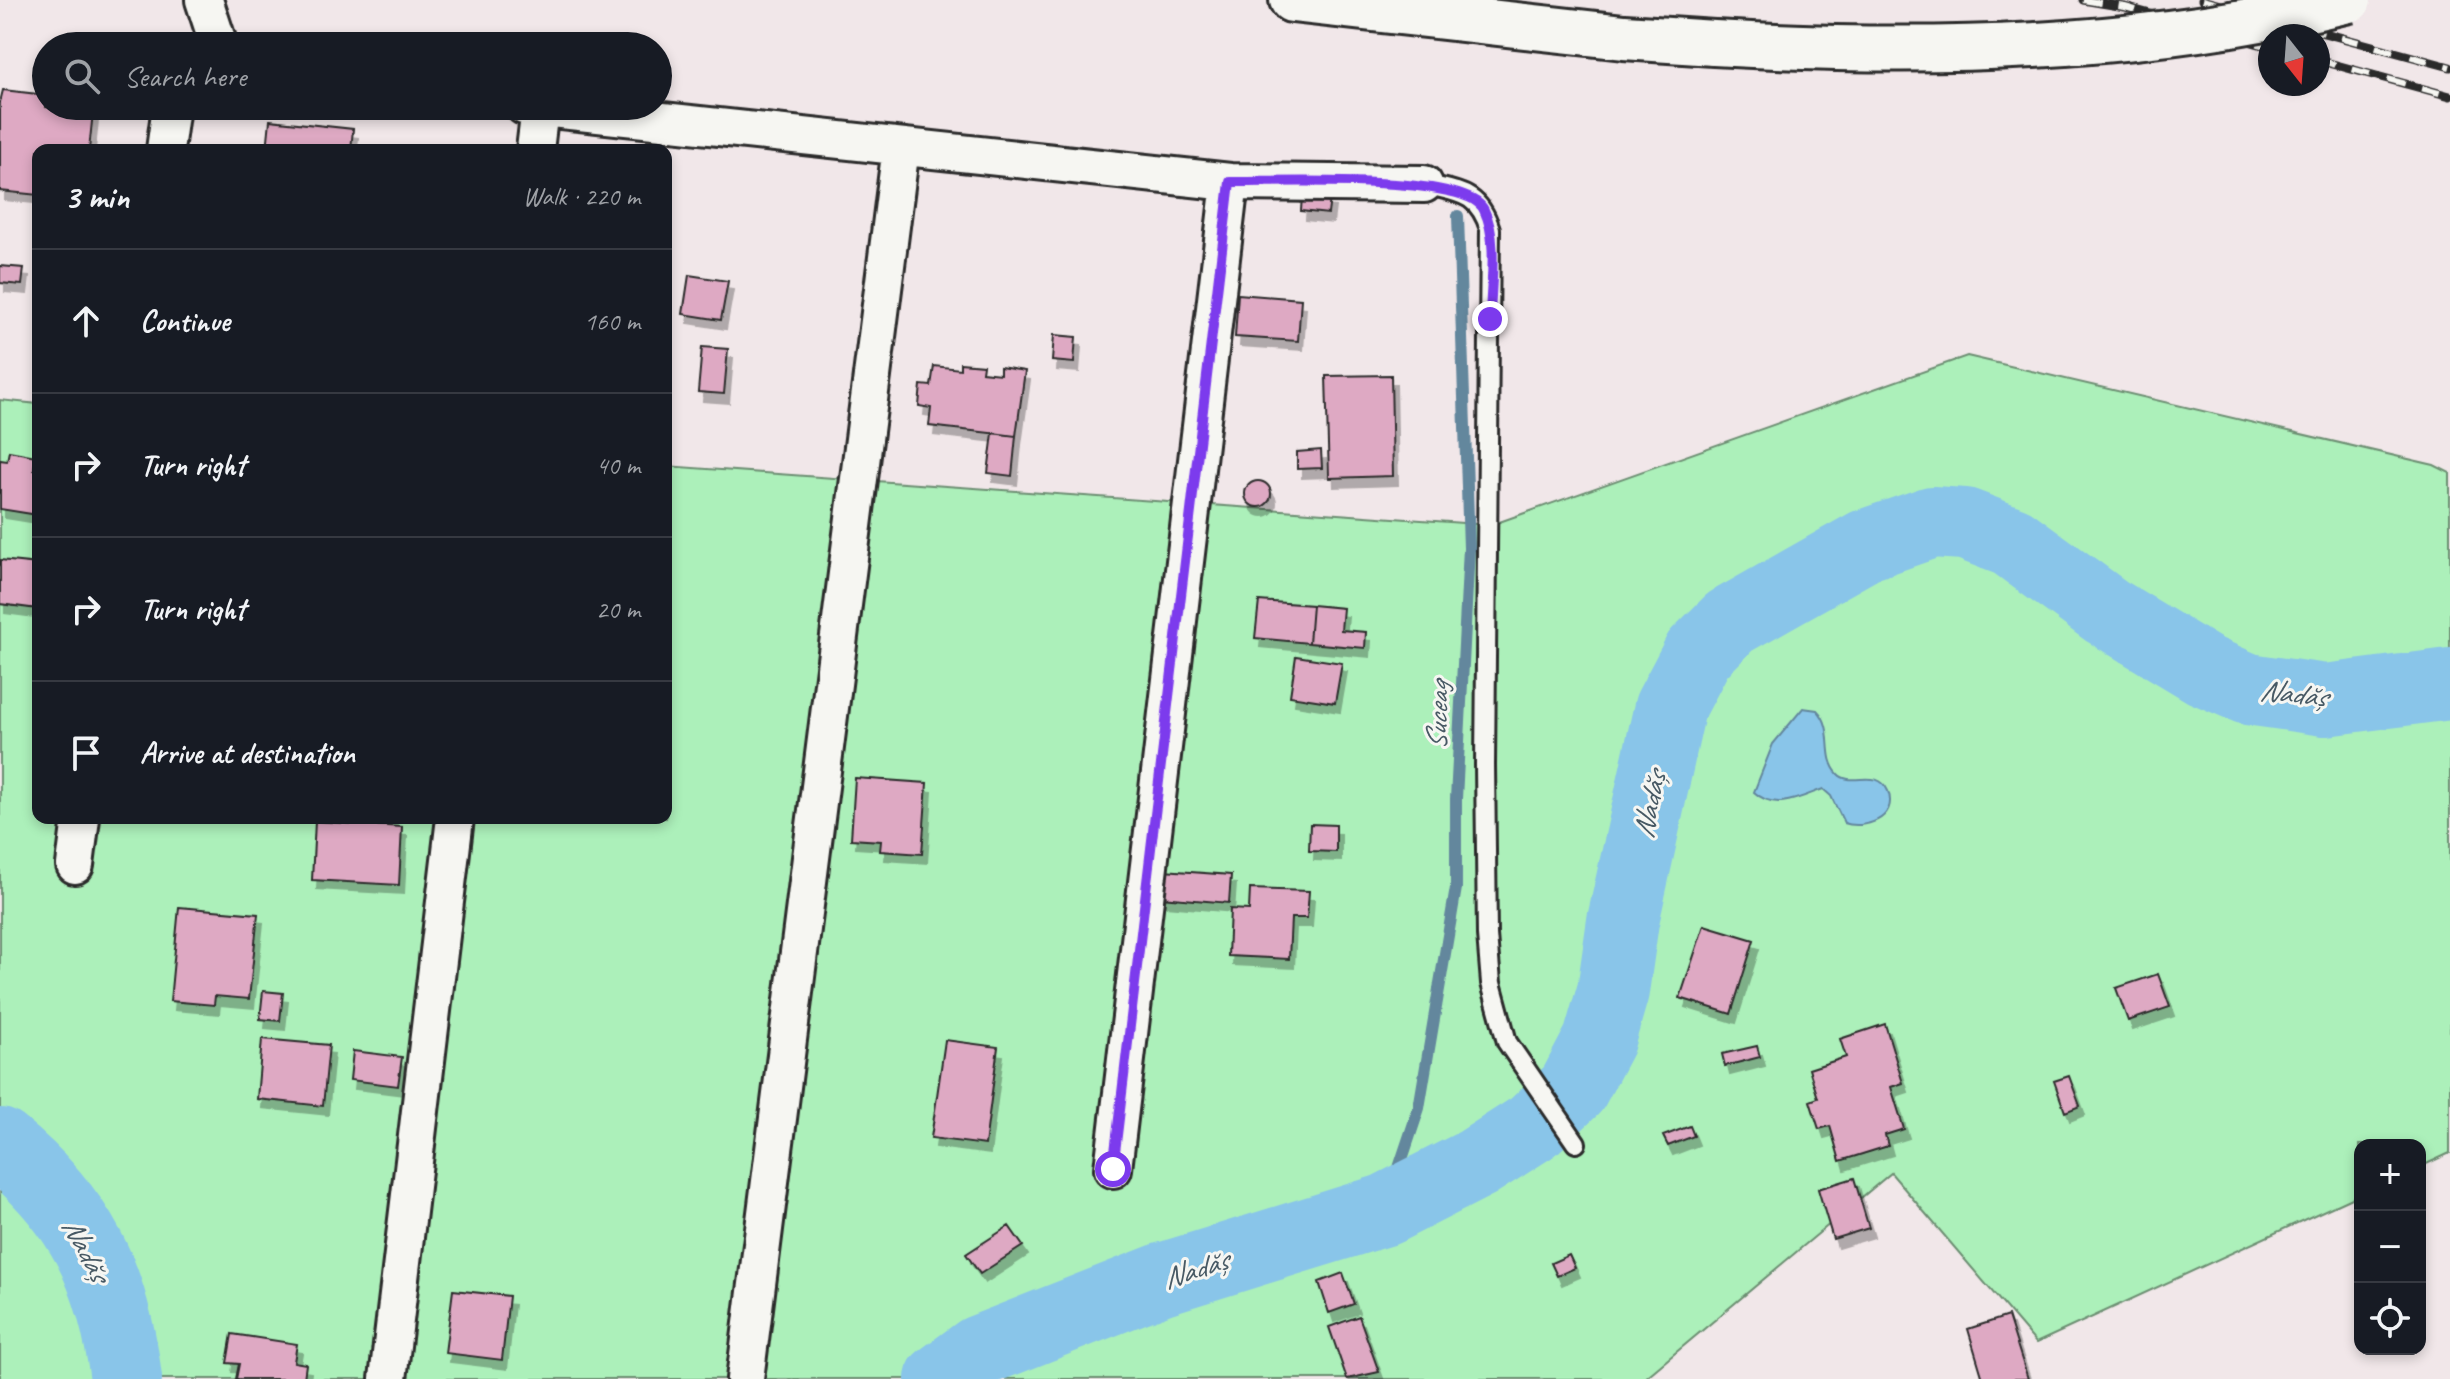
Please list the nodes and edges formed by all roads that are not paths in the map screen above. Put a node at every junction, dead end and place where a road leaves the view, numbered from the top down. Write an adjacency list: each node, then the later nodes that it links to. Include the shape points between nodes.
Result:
1 (204, 0): 4 (street)
2 (1292, 0): 3 (main road, bridge, via 1624,37 1810,49 1981,49 2196,27)
3 (2349, 0)
4 (214, 32)
5 (169, 120): 8 (street)
6 (533, 120): 9 (street)
7 (652, 120): 10 (street)
8 (166, 144)
9 (535, 144)
10 (901, 147): 11 (street); 19 (street)
11 (1230, 182): 12 (street); 17 (street)
12 (1424, 184): 16 (lane, via 1472,197 1484,208 1490,229 1491,983 1507,1042)
13 (80, 824): 15 (street)
14 (454, 824): 18 (street)
15 (75, 865)
16 (1576, 1143)
17 (1113, 1169)
18 (388, 1379)
19 (745, 1379)

